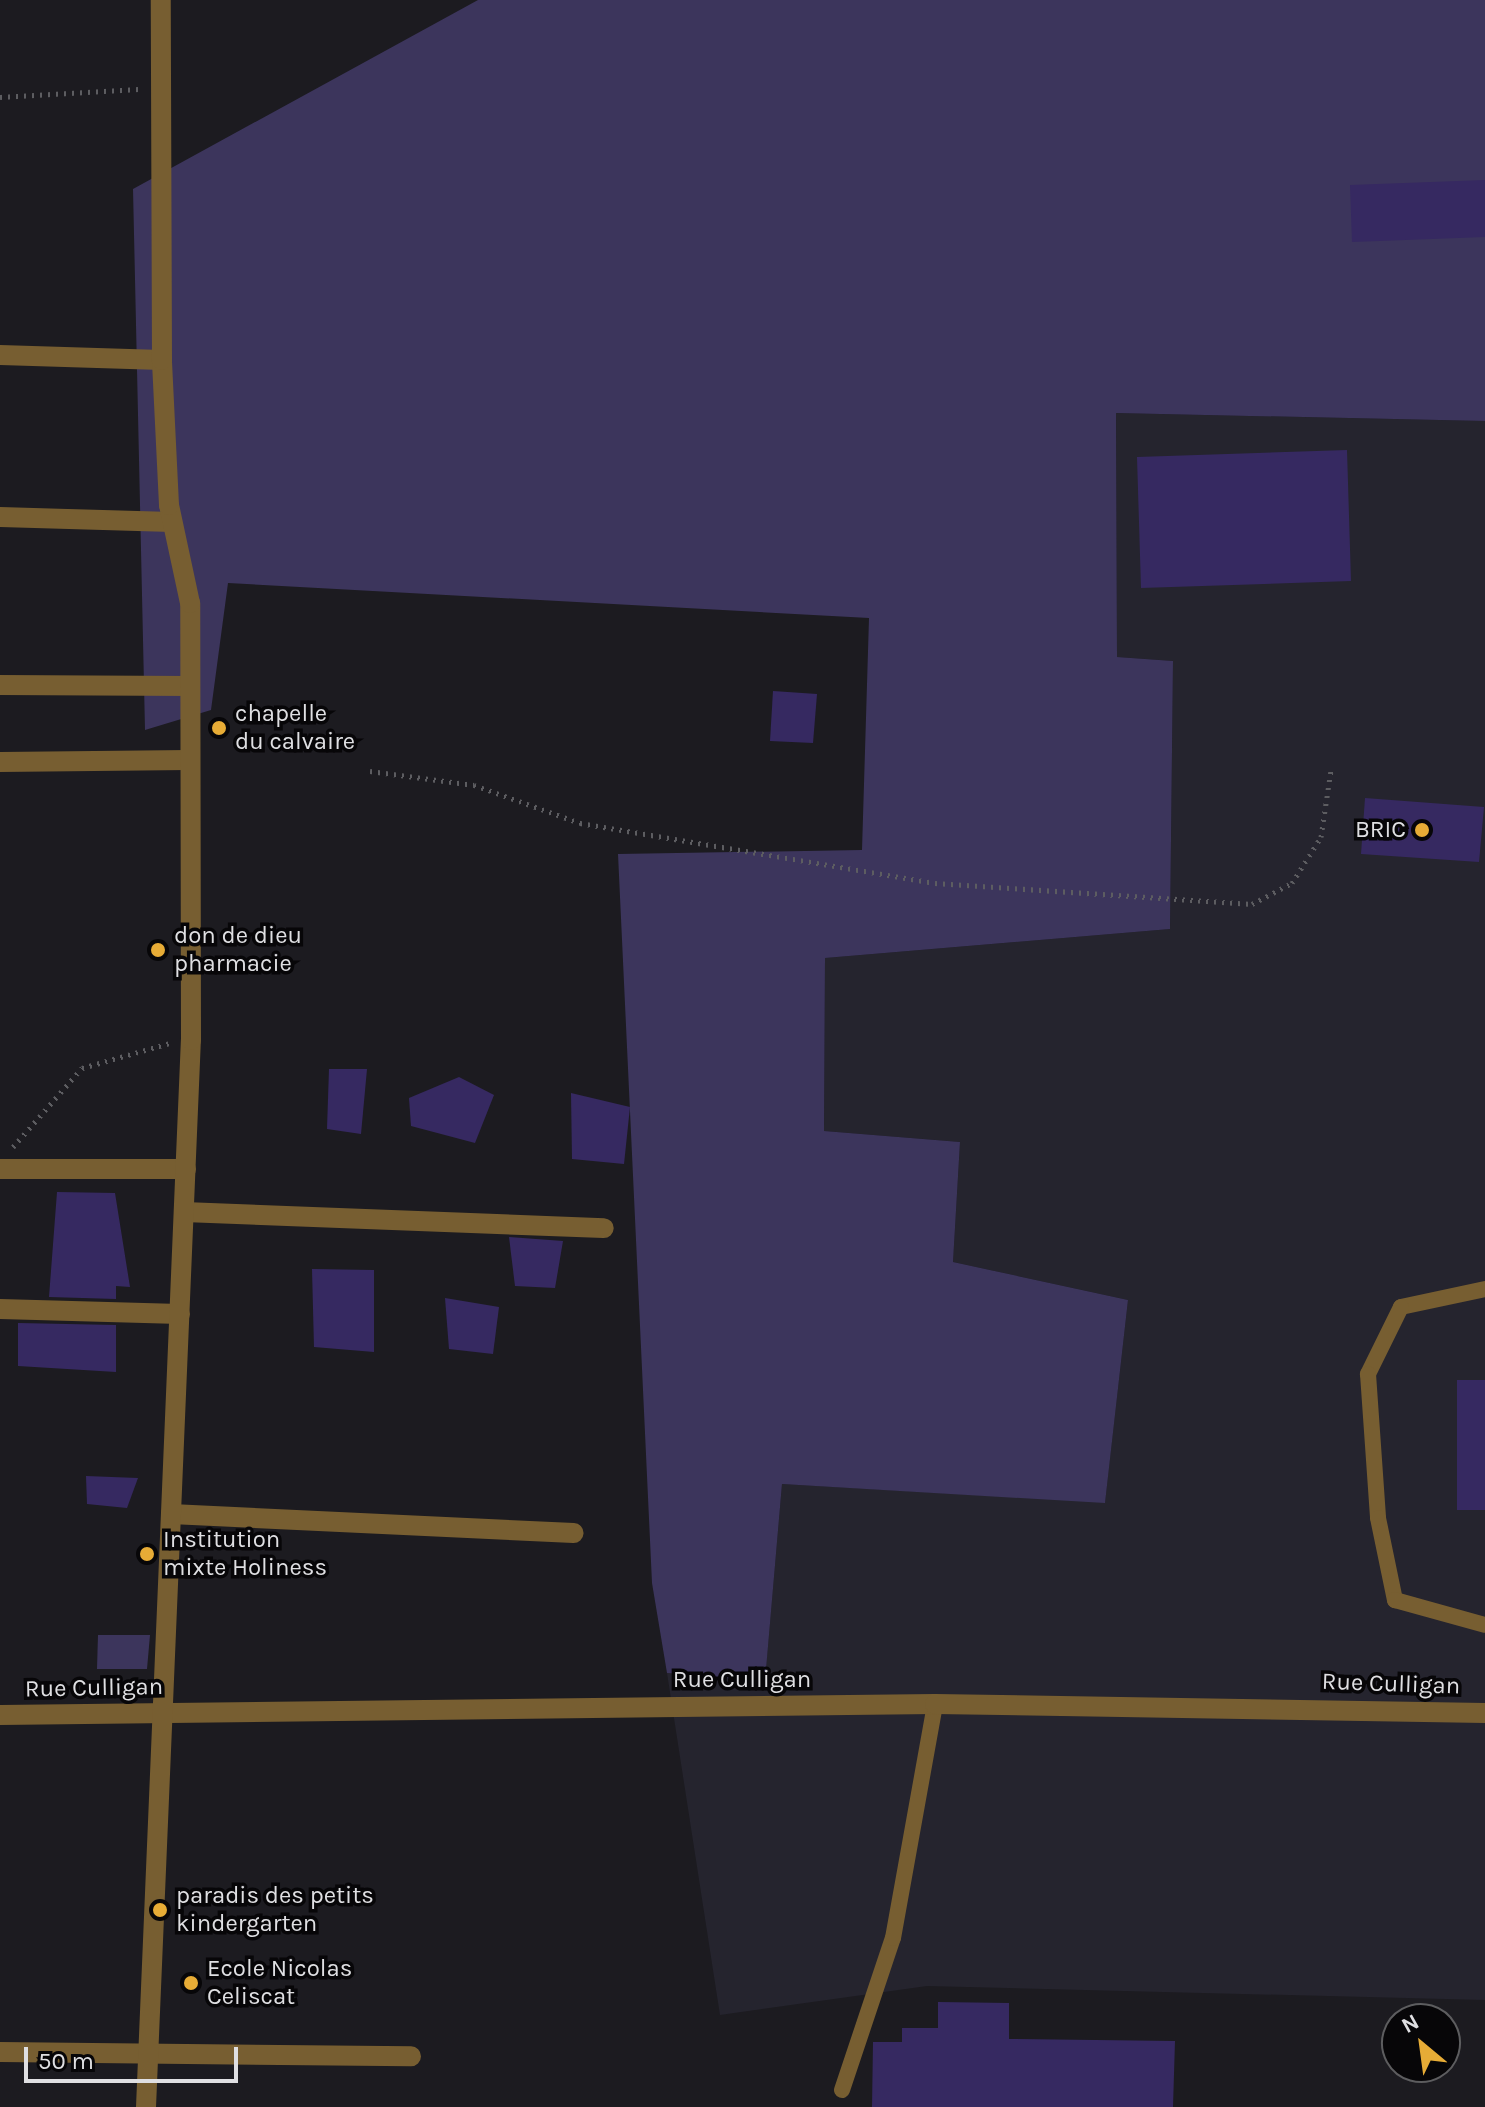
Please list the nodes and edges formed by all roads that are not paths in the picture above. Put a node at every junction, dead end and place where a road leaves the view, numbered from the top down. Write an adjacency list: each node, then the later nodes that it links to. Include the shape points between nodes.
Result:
1 (161, 0): 3 (street)
2 (0, 355): 3 (street)
3 (162, 360): 5 (street)
4 (0, 517): 5 (street)
5 (172, 522): 7 (street, via 190,603)
6 (0, 685): 7 (street)
7 (189, 686): 8 (street)
8 (189, 760): 9 (street); 11 (street, via 191,1040)
9 (0, 762)
10 (0, 1169): 11 (street)
11 (186, 1169): 12 (street)
12 (184, 1212): 13 (street); 16 (street)
13 (604, 1228)
14 (1485, 1289): 19 (lane, via 1401,1307 1368,1374 1378,1518 1395,1600)
15 (0, 1309): 16 (street)
16 (180, 1314): 17 (street)
17 (171, 1514): 18 (street); 21 (street)
18 (574, 1533)
19 (1485, 1625)
20 (935, 1704): 21 (street, Rue Culligan); 22 (street, Rue Culligan); 27 (lane, via 893,1938)
21 (162, 1713): 23 (street, Rue Culligan); 24 (street)
22 (1485, 1713)
23 (0, 1715)
24 (148, 2051): 25 (street); 26 (street); 28 (street)
25 (0, 2052)
26 (411, 2056)
27 (842, 2090)
28 (146, 2107)

